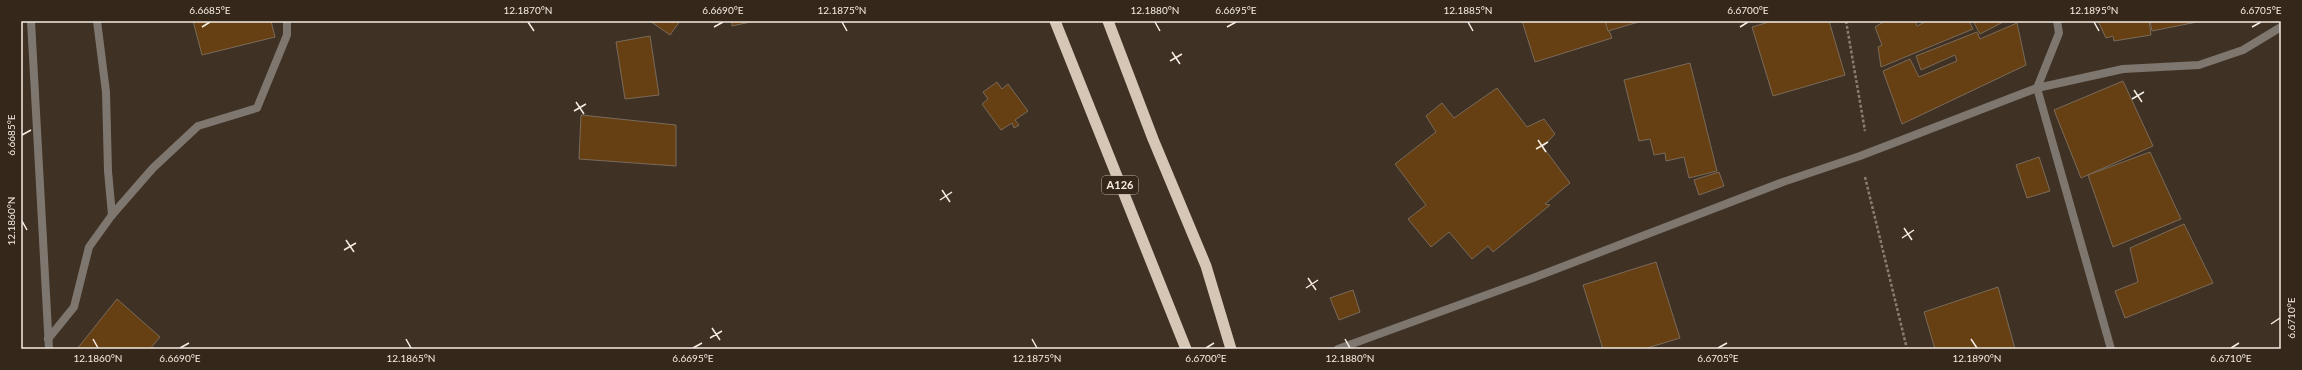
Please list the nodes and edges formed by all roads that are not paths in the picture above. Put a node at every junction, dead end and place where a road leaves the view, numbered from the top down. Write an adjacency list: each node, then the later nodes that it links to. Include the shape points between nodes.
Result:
1 (31, 21): 10 (street)
2 (97, 21): 9 (street, via 106,92)
3 (286, 21): 9 (street, via 287,35 257,108 198,126 153,168)
4 (1055, 21): 12 (highway, A126)
5 (1108, 21): 13 (highway, via 1153,139 1206,266)
6 (2057, 21): 8 (street, via 2059,33)
7 (2281, 27): 8 (street, via 2243,50 2199,65 2122,69)
8 (2037, 88): 14 (street); 15 (street)
9 (112, 215): 10 (street, via 89,247 74,307)
10 (48, 339): 11 (street)
11 (49, 349)
12 (1186, 349)
13 (1232, 349)
14 (1338, 349)
15 (2111, 349)

